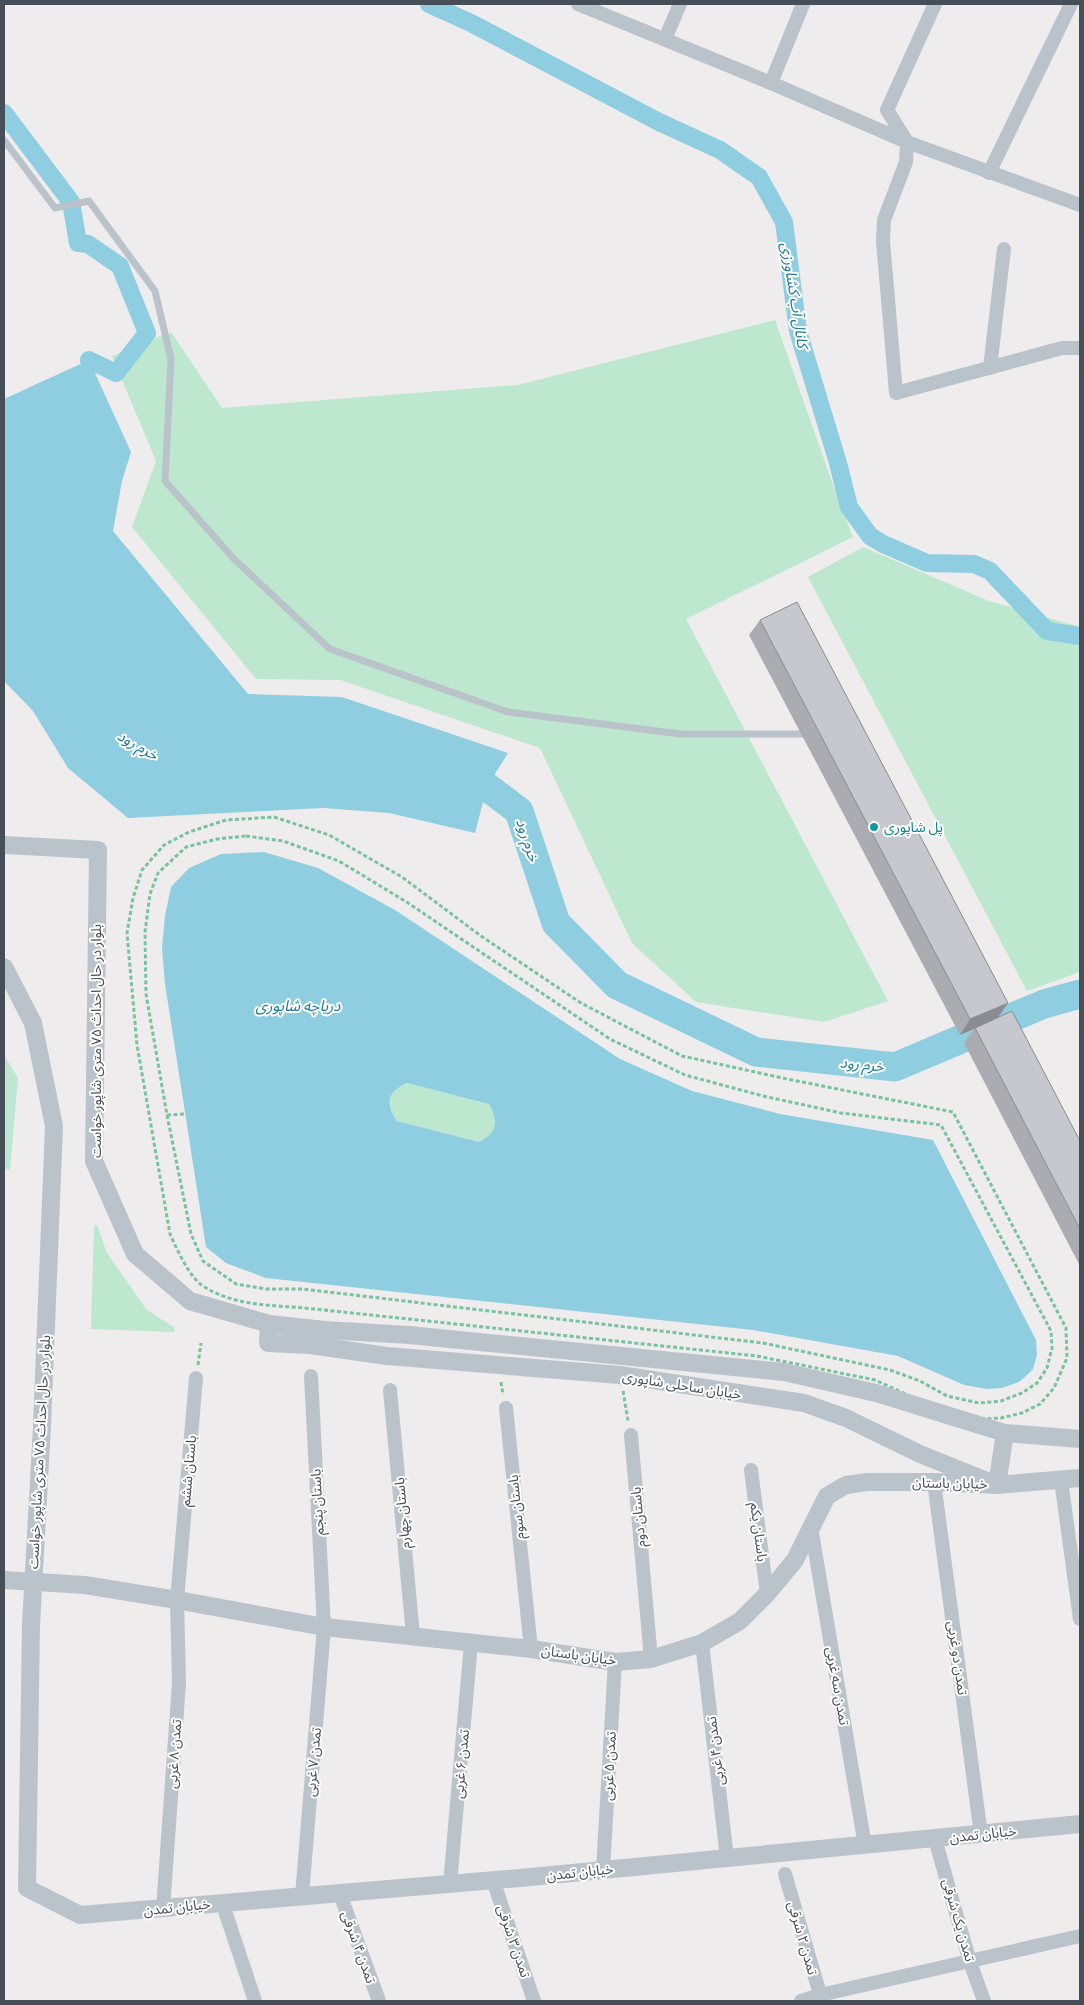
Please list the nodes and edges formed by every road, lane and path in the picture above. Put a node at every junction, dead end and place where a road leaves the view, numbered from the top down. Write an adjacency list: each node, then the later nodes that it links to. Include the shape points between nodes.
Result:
1 (578, 4): 6 (street)
2 (680, 4): 6 (street)
3 (803, 4): 7 (street)
4 (935, 4): 9 (street, via 887,110)
5 (1071, 4): 10 (street)
6 (665, 39): 7 (street)
7 (771, 83): 9 (street)
8 (4, 140): 15 (lane, via 54,208 89,200 155,291 171,360 165,481 234,559 330,649 508,712 681,734)
9 (907, 142): 10 (street); 14 (street, via 906,162 884,220 883,240 896,393)
10 (990, 173): 11 (street)
11 (1080, 205)
12 (1004, 249): 14 (street)
13 (1080, 348): 14 (street, via 1062,348)
14 (990, 368)
15 (816, 734)
16 (4, 845): 20 (street, بلوار در حال احداث ۷۵ متری شاپور خواست, via 98,850 94,1161 135,1254 190,1301)
17 (4, 967): 40 (street, بلوار در حال احداث ۷۵ متری شاپور خواست, via 33,1023 54,1126)
18 (184, 1114): 19 (path)
19 (167, 1115): 19 (path, via 146,994 145,932 150,894 158,873 186,847 246,836 283,840 339,861 405,901 610,1039 685,1075 841,1113 941,1125 1051,1331 1052,1348 1047,1368 1037,1383 1022,1393 1002,1401 979,1403 947,1396 890,1370 763,1343 236,1284 203,1261 191,1234)
20 (269, 1324): 22 (street, خیابان ساحلی شاپوری); 23 (street, خیابان ساحلی شاپوری, via 268,1343)
21 (201, 1343): 26 (path)
22 (621, 1355): 24 (street); 30 (street, خیابان ساحلی شاپوری, via 784,1372 876,1393)
23 (498, 1365): 24 (street, خیابان ساحلی شاپوری); 29 (path)
24 (620, 1375): 31 (path); 37 (street, خیابان ساحلی شاپوری, via 804,1403 846,1418 920,1454)
25 (310, 1376): 44 (street, باستان پنجم)
26 (196, 1378): 42 (street, باستان ششم)
27 (875, 1380): 27 (path, via 757,1356 245,1304 202,1286 183,1263 170,1234 137,1045 127,933 142,870 164,845 189,832 226,820 274,817 329,835 402,877 481,936 581,1003 682,1056 953,1112 1066,1328 1067,1358 1054,1388 1040,1404 1001,1418 980,1419 949,1414)
28 (390, 1390): 45 (street, باستان چهارم)
29 (506, 1408): 48 (street, باستان سوم)
30 (1005, 1434): 32 (street, خیابان ساحلی شاپوری); 37 (street)
31 (631, 1435): 49 (street, باستان دوم)
32 (1080, 1438)
33 (751, 1470): 41 (street, باستان یکم)
34 (1080, 1478): 35 (street, خیابان ساحلی شاپوری)
35 (1061, 1480): 37 (street, خیابان ساحلی شاپوری); 43 (street)
36 (934, 1482): 37 (street, خیابان باستان); 38 (street, خیابان باستان, via 846,1485 827,1496); 52 (street, تمدن دو غربی)
37 (997, 1485)
38 (811, 1526): 41 (street, خیابان باستان, via 795,1560); 54 (street, تمدن سه غربی)
39 (4, 1580): 40 (street, خیابان باستان)
40 (33, 1582): 42 (street, خیابان باستان, via 85,1585); 64 (street, بلوار در حال احداث ۷۵ متری شاپور خواست, via 27,1888)
41 (767, 1594): 47 (street, خیابان باستان, via 740,1621)
42 (177, 1600): 44 (street, خیابان باستان); 63 (street, تمدن ۸ غربی, via 179,1683)
43 (1080, 1619)
44 (324, 1627): 45 (street, خیابان باستان); 61 (street, تمدن ۷ غربی)
45 (414, 1635): 46 (street, خیابان باستان)
46 (471, 1643): 48 (street, خیابان باستان); 59 (street, تمدن ۶ غربی)
47 (702, 1643): 49 (street, خیابان باستان); 55 (street, تمدن ۴ غربی)
48 (531, 1649): 50 (street, خیابان باستان)
49 (651, 1659): 50 (street, خیابان باستان)
50 (615, 1662): 56 (street, تمدن ۵ غربی)
51 (1080, 1824): 52 (street, خیابان تمدن)
52 (981, 1835): 53 (street, خیابان تمدن)
53 (935, 1839): 54 (street, خیابان تمدن); 66 (street, تمدن یک شرقی)
54 (865, 1846): 55 (street, خیابان تمدن)
55 (727, 1858): 56 (street, خیابان تمدن)
56 (603, 1870): 58 (street, خیابان تمدن)
57 (785, 1874): 67 (street, تمدن ۲ شرقی)
58 (493, 1880): 59 (street, خیابان تمدن); 70 (street, تمدن ۳ شرقی)
59 (450, 1884): 60 (street, خیابان تمدن)
60 (340, 1894): 61 (street, خیابان تمدن); 69 (street, تمدن ۴ شرقی)
61 (302, 1896): 62 (street, خیابان تمدن)
62 (222, 1902): 63 (street, خیابان تمدن); 68 (street)
63 (163, 1909): 64 (street, خیابان تمدن)
64 (80, 1915)
65 (1080, 1936): 66 (street)
66 (970, 1962): 67 (street); 72 (street, تمدن یک شرقی)
67 (821, 1998): 71 (street)
68 (255, 2001)
69 (379, 2001)
70 (534, 2001)
71 (801, 2001)
72 (984, 2001)

